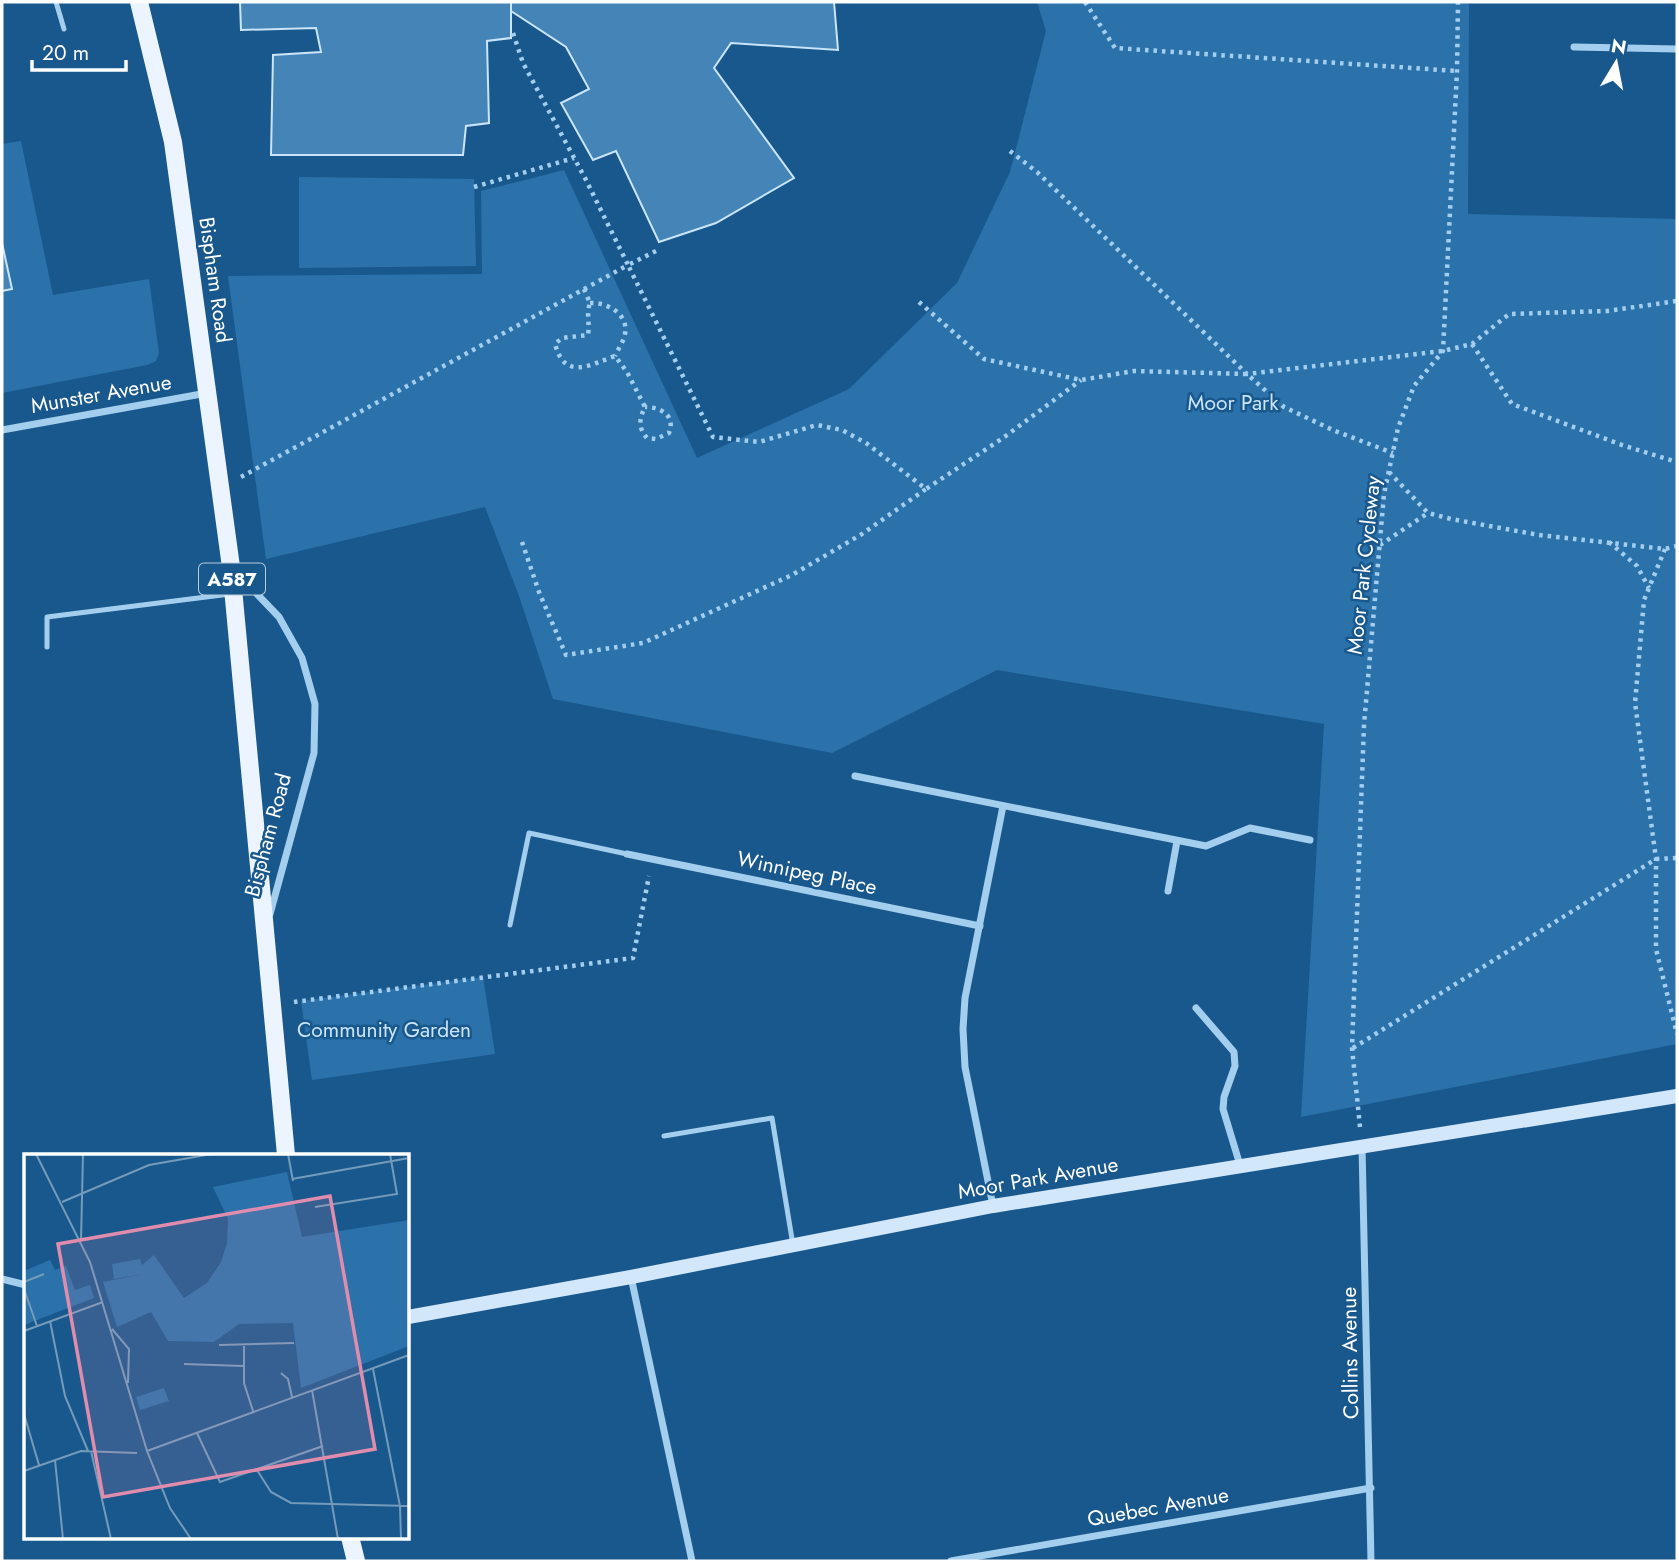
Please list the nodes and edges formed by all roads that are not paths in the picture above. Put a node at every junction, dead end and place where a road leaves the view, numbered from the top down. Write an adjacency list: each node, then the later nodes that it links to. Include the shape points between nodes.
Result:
1 (57, 2): 3 (lane)
2 (141, 4): 6 (main road, Bispham Road / A587, via 173,142)
3 (64, 29)
4 (1574, 47): 5 (street)
5 (1677, 50)
6 (207, 393): 7 (street, Munster Avenue); 8 (main road, Bispham Road / A587)
7 (2, 429)
8 (231, 567): 9 (main road, Bispham Road / A587); 19 (street, Bispham Road, via 279,617 302,658 315,704 314,753)
9 (234, 593): 10 (lane, via 47,617); 19 (main road, Bispham Road / A587)
10 (47, 647)
11 (855, 776): 12 (street)
12 (1003, 806): 14 (street); 18 (street)
13 (1310, 840): 14 (street, via 1250,828 1206,846)
14 (1177, 841): 16 (street)
15 (627, 854): 17 (lane, via 529,833); 18 (street, Winnipeg Place)
16 (1168, 891)
17 (510, 925)
18 (980, 926): 26 (street, via 963,1029 965,1067)
19 (265, 932): 24 (main road, Bispham Road / A587)
20 (1196, 1008): 25 (street, via 1234,1052 1235,1066 1223,1109)
21 (1677, 1096): 23 (street, Moor Park Avenue)
22 (664, 1136): 27 (lane, via 772,1118)
23 (1362, 1145): 25 (street, Moor Park Avenue); 32 (street, Collins Avenue)
24 (286, 1154)
25 (1240, 1165): 26 (street, Moor Park Avenue)
26 (993, 1206): 27 (street, Moor Park Avenue)
27 (793, 1245): 28 (street, Moor Park Avenue)
28 (631, 1277): 31 (street, Moor Park Avenue); 35 (street)
29 (2, 1279): 30 (street)
30 (24, 1285)
31 (410, 1317)
32 (1371, 1488): 36 (street, Quebec Avenue); 37 (street, Collins Avenue)
33 (350, 1538): 34 (main road)
34 (356, 1561)
35 (692, 1561)
36 (951, 1561)
37 (1371, 1561)

